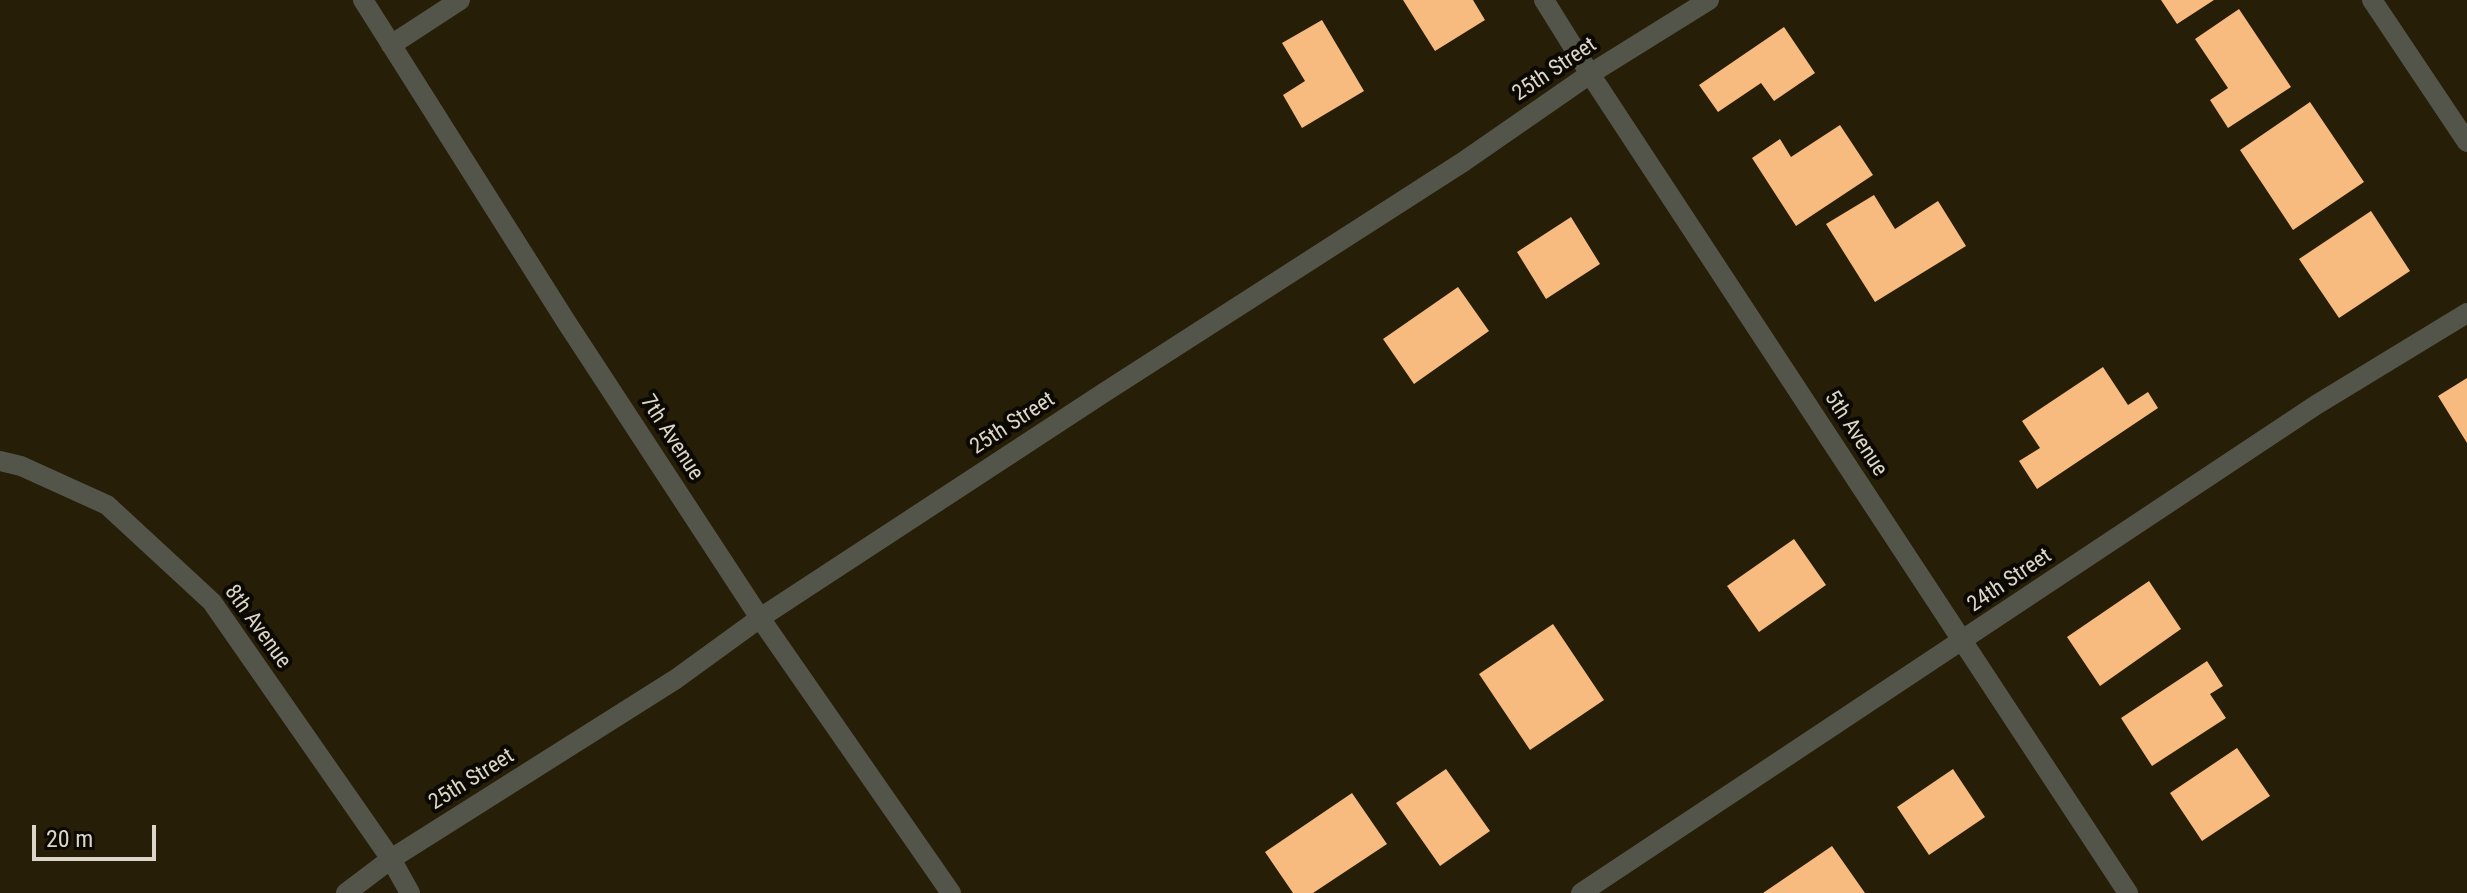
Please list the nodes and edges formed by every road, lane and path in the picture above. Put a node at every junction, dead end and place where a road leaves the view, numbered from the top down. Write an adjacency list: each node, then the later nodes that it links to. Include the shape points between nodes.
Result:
1 (363, 0): 6 (street, 7th Avenue)
2 (460, 0): 6 (street)
3 (1544, 0): 7 (street, 5th Avenue)
4 (1709, 0): 7 (street, 25th Street)
5 (2372, 0): 8 (street)
6 (391, 45): 11 (street, 7th Avenue)
7 (1590, 74): 11 (street, 25th Street); 12 (street, 5th Avenue)
8 (2467, 142)
9 (2467, 313): 12 (street, 24th Street, via 2316,405)
10 (0, 461): 13 (street, 8th Avenue, via 107,505 212,602)
11 (760, 618): 13 (street, 25th Street, via 676,679); 16 (street, 7th Avenue)
12 (1963, 641): 17 (street, 24th Street); 18 (street, 5th Avenue)
13 (391, 859): 14 (street, 25th Street); 15 (street, 8th Avenue)
14 (346, 893)
15 (410, 893)
16 (951, 893)
17 (1581, 893)
18 (2128, 893)

